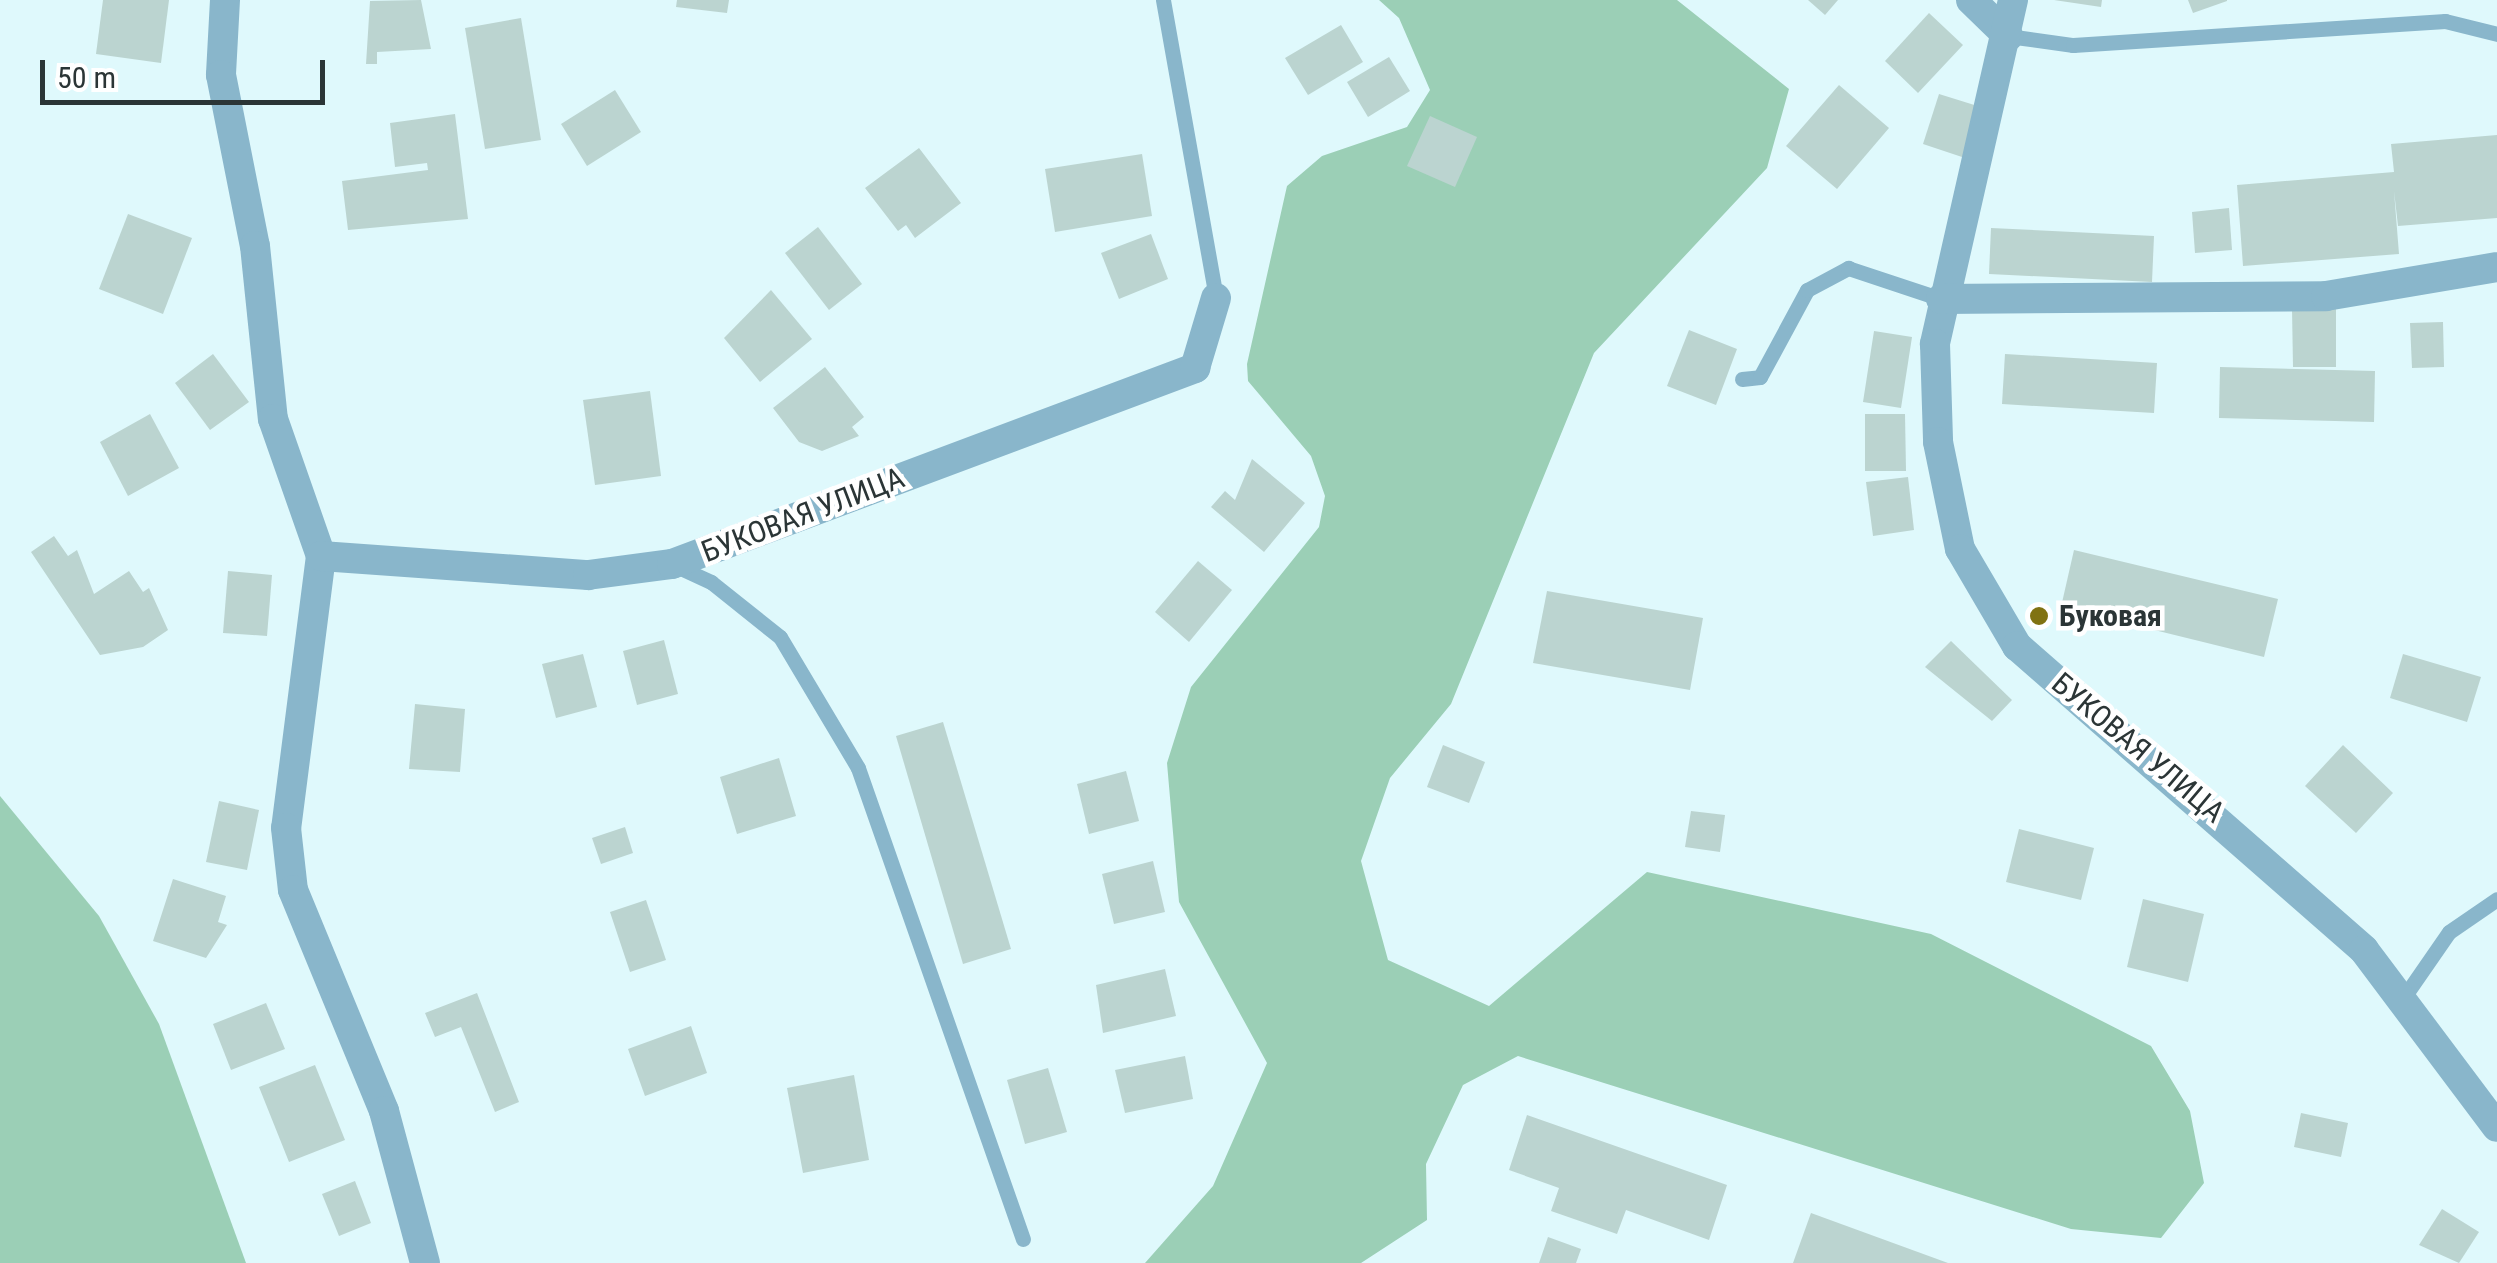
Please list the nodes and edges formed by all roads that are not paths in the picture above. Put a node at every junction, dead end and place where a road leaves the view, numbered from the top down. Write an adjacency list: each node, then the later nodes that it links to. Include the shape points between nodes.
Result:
1 (225, 0): 11 (street, via 221,75 255,246 268,388)
2 (1163, 0): 8 (lane)
3 (1971, 0): 6 (street)
4 (2013, 0): 6 (street, БУКОВАЯ УЛИЦА)
5 (2497, 34): 6 (lane, via 2444,22 2073,45)
6 (2008, 36): 9 (street, БУКОВАЯ УЛИЦА)
7 (2497, 267): 9 (street, via 2326,296)
8 (1216, 298): 12 (street, БУКОВАЯ УЛИЦА, via 1195,368)
9 (1941, 299): 10 (lane, via 1848,268 1807,290 1760,377); 14 (street, БУКОВАЯ УЛИЦА, via 1935,388 1946,496 1991,612 2078,703 2316,904)
10 (1742, 379)
11 (321, 556): 12 (street, БУКОВАЯ УЛИЦА, via 588,575); 17 (street, via 286,828 293,890 384,1111)
12 (672, 564): 16 (lane, via 711,582 780,637 849,752)
13 (2497, 900): 14 (lane, via 2448,932)
14 (2404, 997): 15 (street, БУКОВАЯ УЛИЦА)
15 (2497, 1127)
16 (1023, 1239)
17 (425, 1263)

